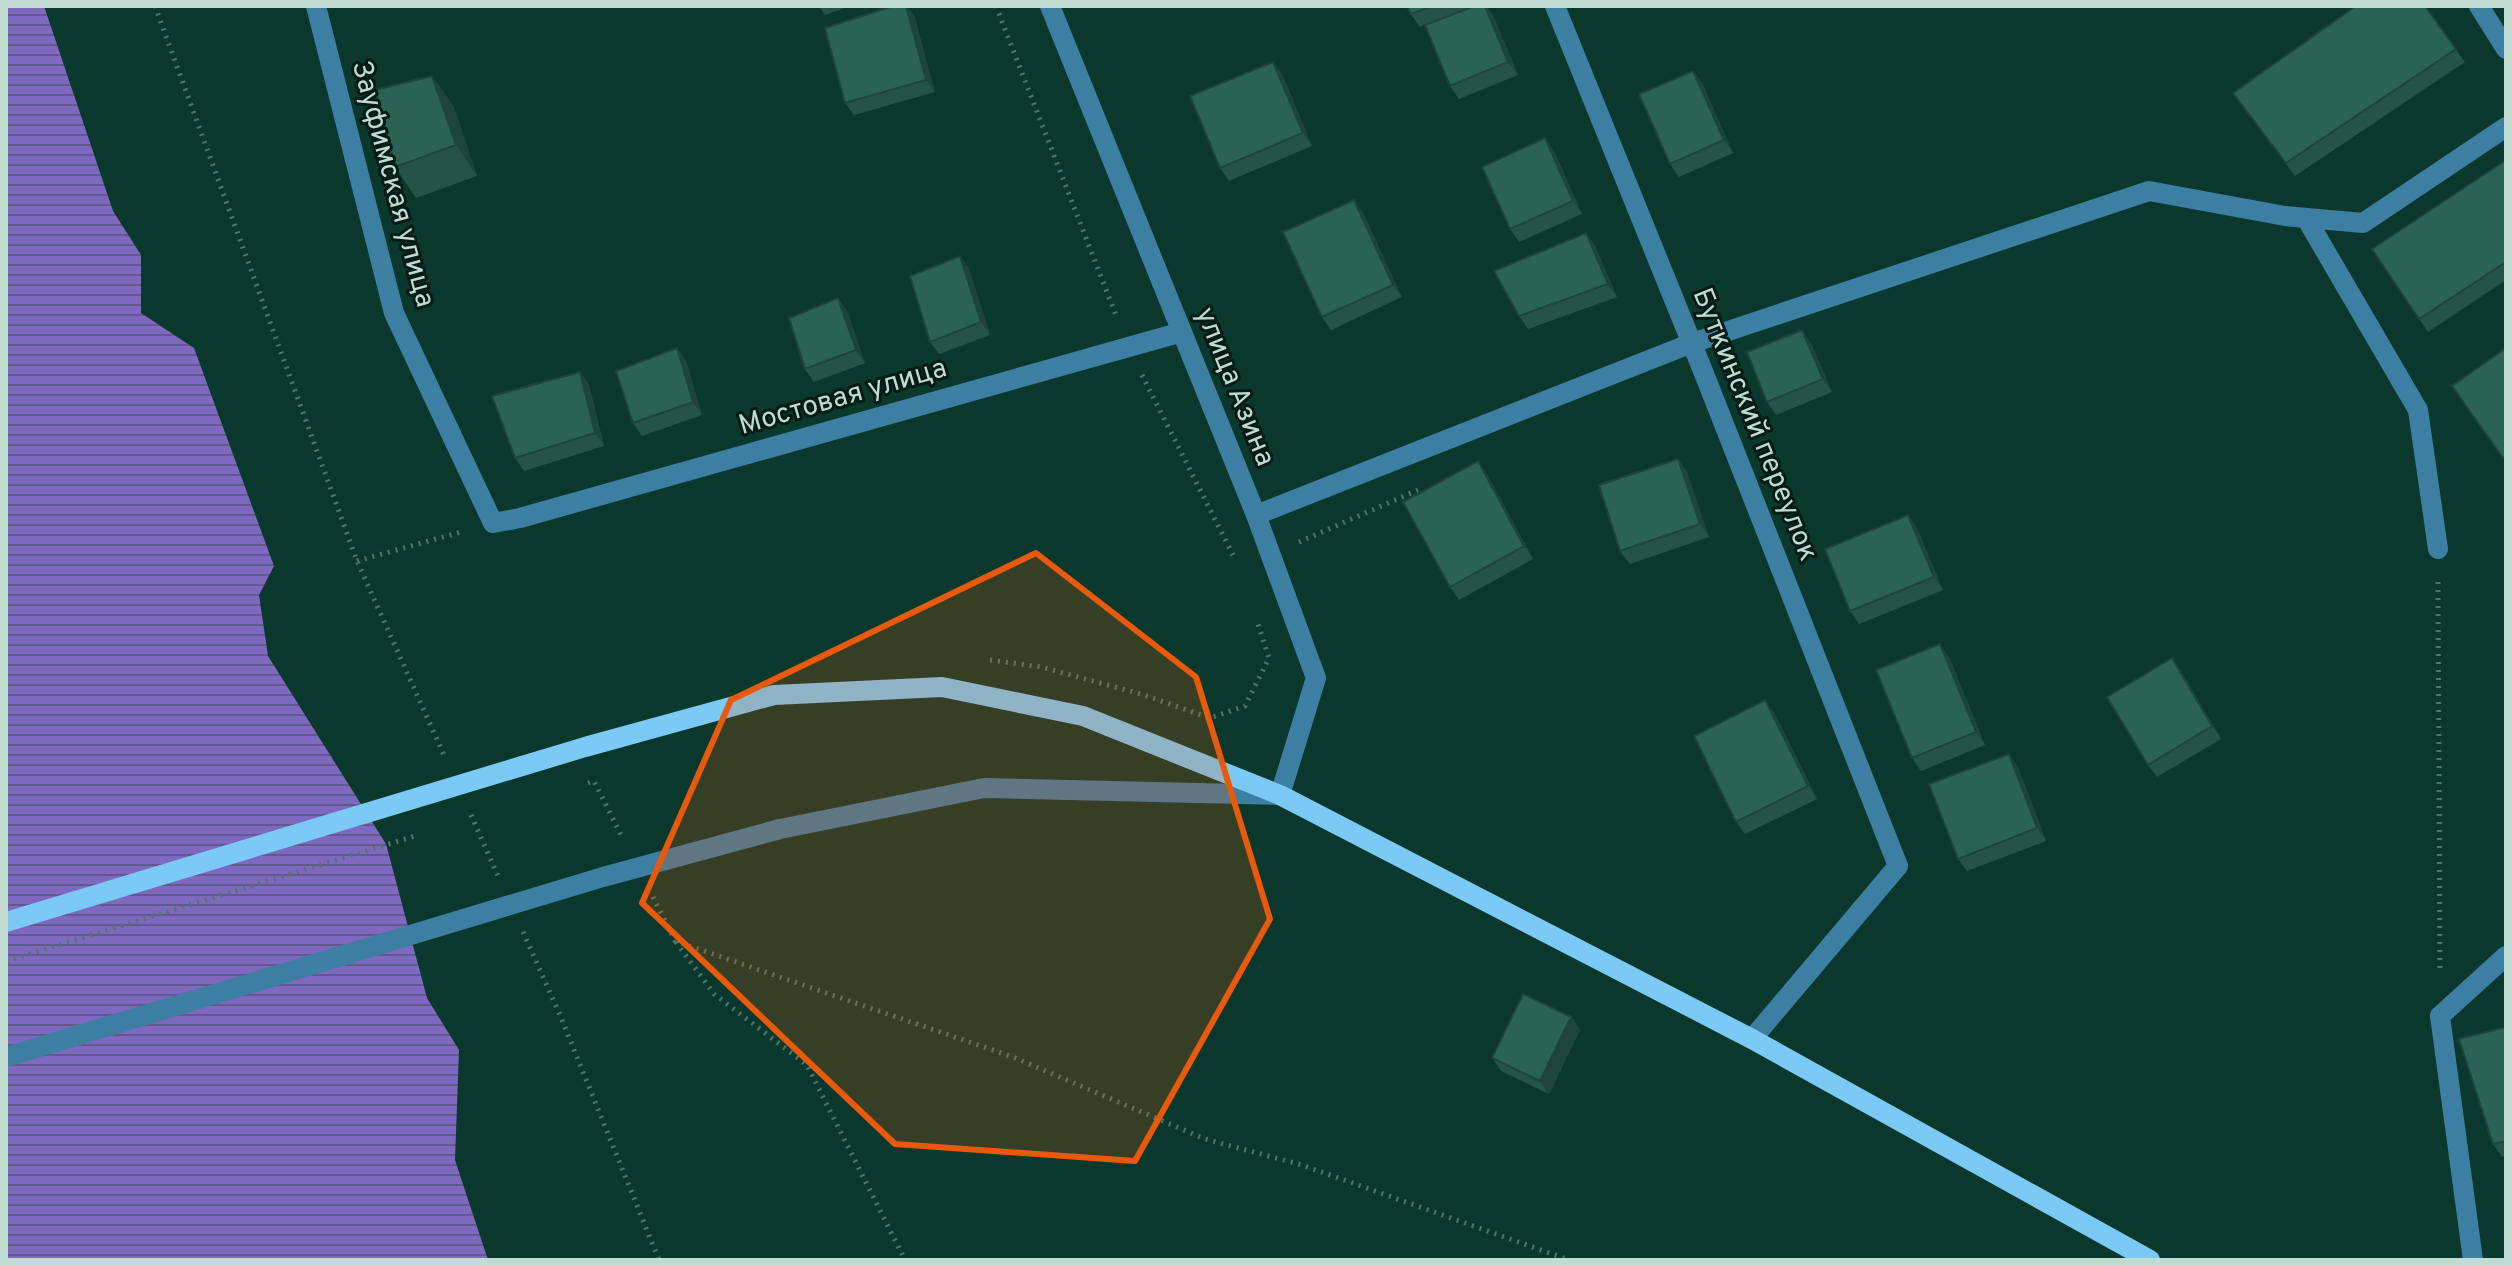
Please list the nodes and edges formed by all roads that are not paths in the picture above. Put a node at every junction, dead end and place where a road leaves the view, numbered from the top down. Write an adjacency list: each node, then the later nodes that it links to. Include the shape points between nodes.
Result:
1 (316, 6): 11 (street, Зауфимская улица, via 394,313 493,523)
2 (1050, 6): 8 (street, улица Азина)
3 (1555, 6): 9 (street, Буткинский переулок)
4 (2479, 6): 5 (street)
5 (2506, 49)
6 (2506, 127): 7 (street, via 2363,223)
7 (2306, 218): 9 (street, via 2149,191); 12 (street, via 2418,410)
8 (1182, 332): 10 (street, улица Азина); 11 (street, Мостовая улица)
9 (1692, 343): 10 (street); 16 (street, Буткинский переулок, via 1898,866)
10 (1256, 515): 13 (street, улица Азина, via 1316,678)
11 (520, 518)
12 (2438, 549)
13 (1280, 795): 14 (main road, via 1083,716 942,687 774,695); 16 (main road); 17 (street, via 984,788 780,829)
14 (6, 922)
15 (2506, 956): 19 (street, via 2440,1016)
16 (1752, 1039): 18 (main road)
17 (6, 1057)
18 (2150, 1260)
19 (2473, 1260)

